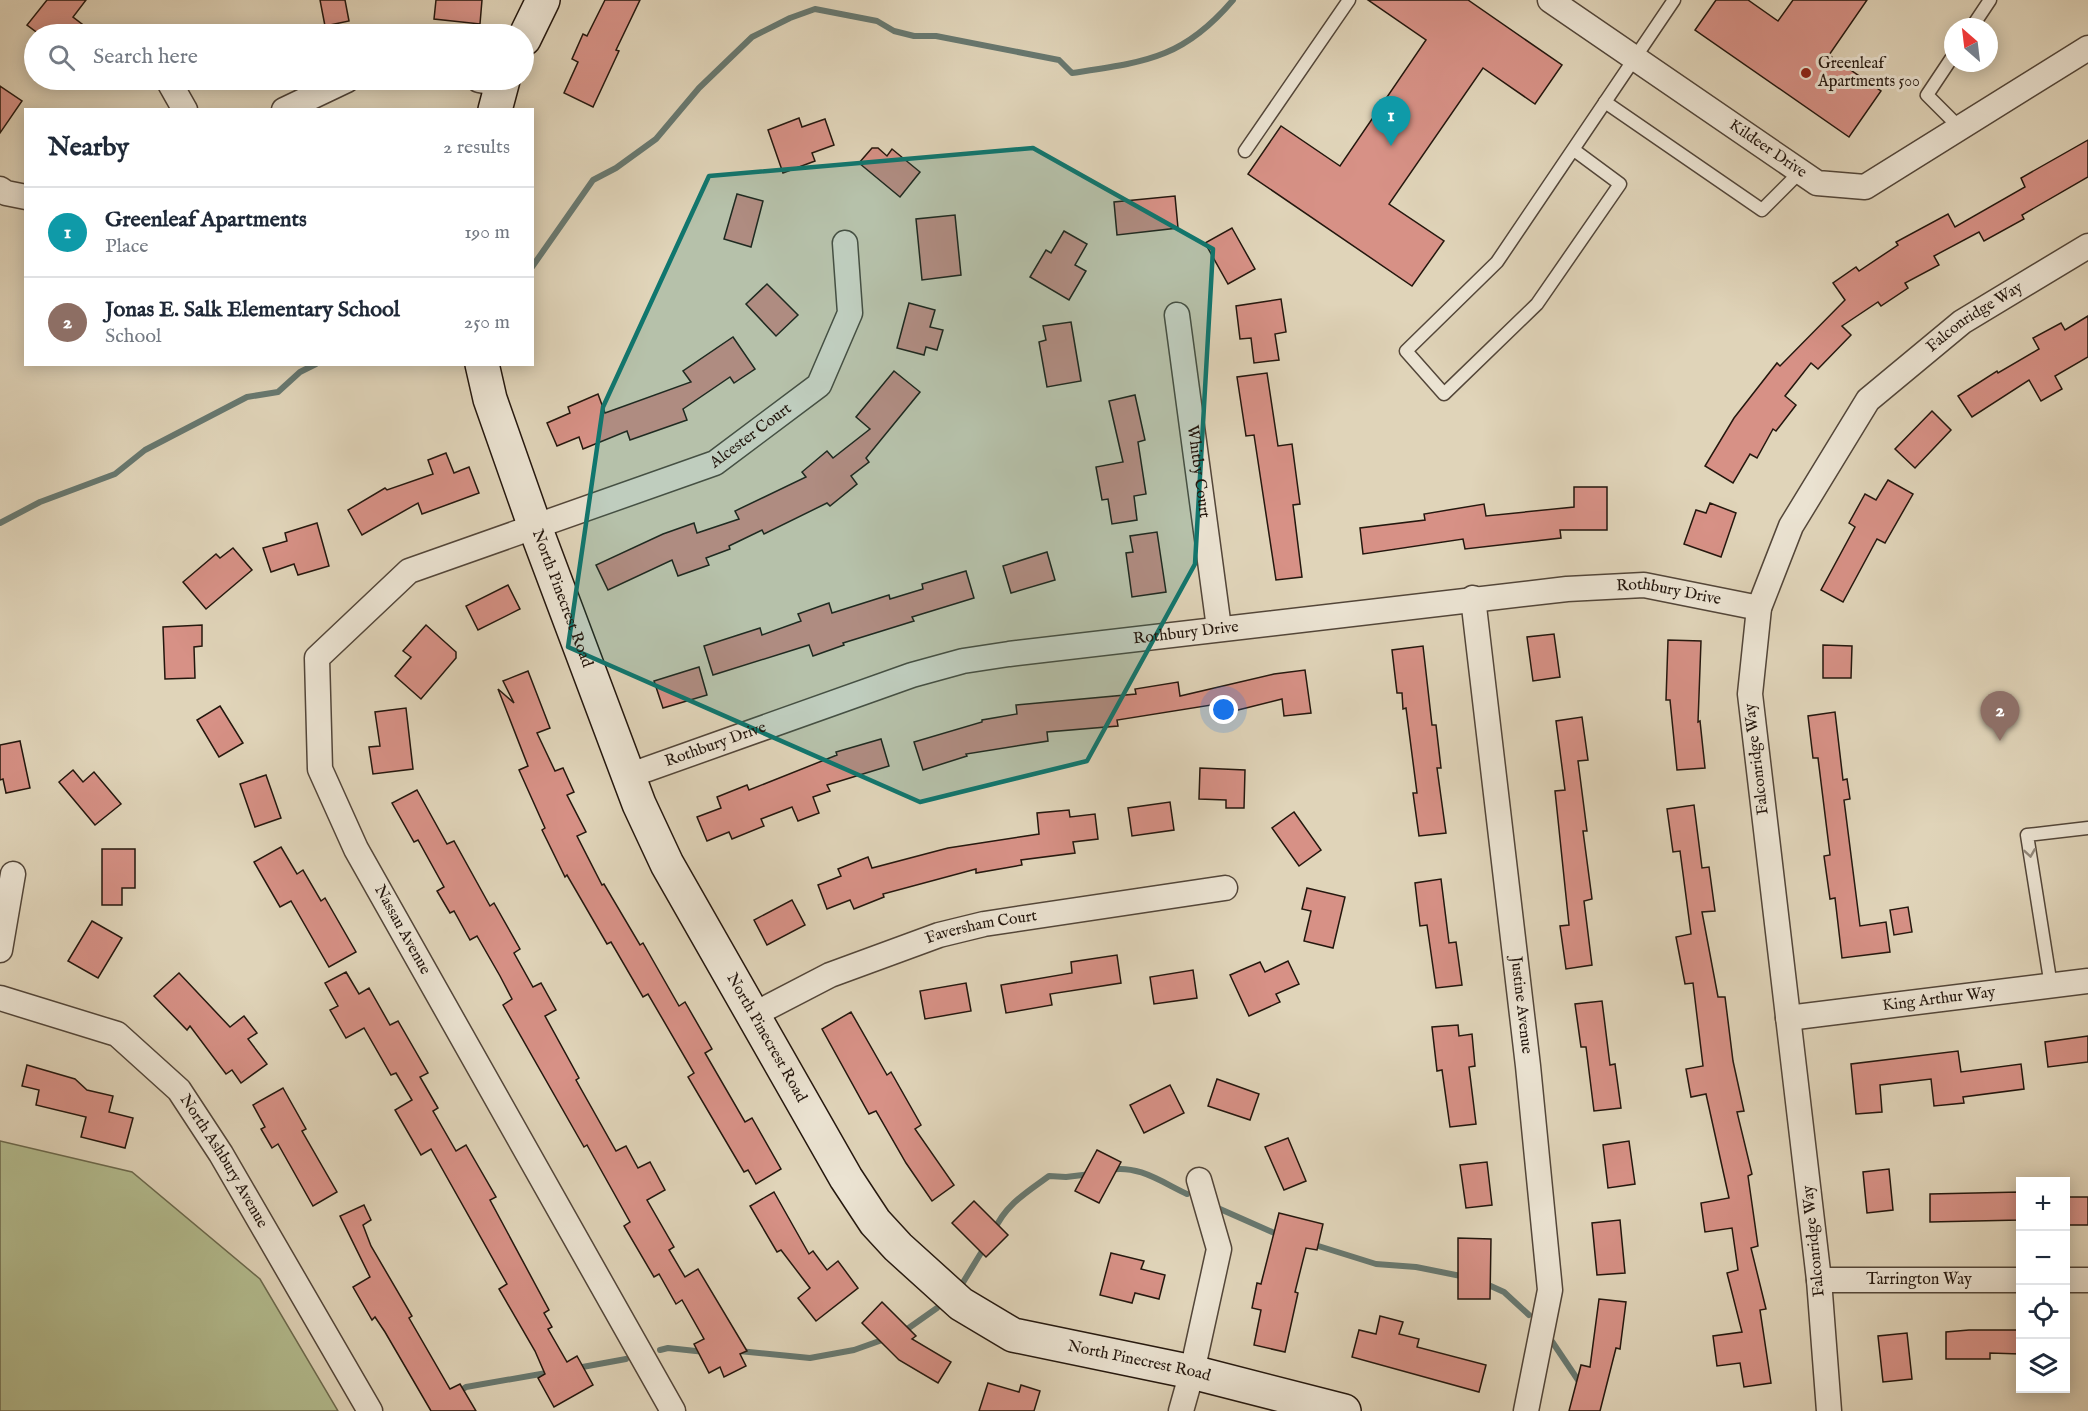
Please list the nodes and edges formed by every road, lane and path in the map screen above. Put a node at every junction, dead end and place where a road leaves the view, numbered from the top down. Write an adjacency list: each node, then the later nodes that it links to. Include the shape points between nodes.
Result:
1 (543, 0): 7 (street)
2 (1349, 0): 18 (lane)
3 (1550, 0): 9 (street, Kildeer Drive)
4 (1674, 0): 9 (lane)
5 (1990, 0): 6 (lane)
6 (1978, 18)
7 (531, 24)
8 (2088, 48): 16 (street, Kildeer Drive)
9 (1634, 57): 13 (lane); 19 (street, Kildeer Drive)
10 (1944, 69): 16 (lane, via 1927,94)
11 (174, 90): 14 (street)
12 (326, 90): 15 (street)
13 (1605, 102): 17 (lane); 19 (lane, via 1762,210)
14 (184, 108)
15 (288, 108)
16 (1960, 128): 19 (street, Kildeer Drive, via 1865,187 1817,183)
17 (1574, 150): 17 (lane, via 1620,184 1537,304 1444,394 1406,351 1497,262)
18 (1245, 151)
19 (1801, 171)
20 (0, 189): 21 (street)
21 (24, 197)
22 (845, 243): 26 (street, Alcester Court, via 850,313 819,385 715,463)
23 (2088, 246): 28 (street, Falconridge Way, via 1962,322 1868,400 1791,526)
24 (1177, 315): 29 (street, Whitby Court)
25 (482, 366): 26 (street, North Pinecrest Road, via 490,399)
26 (535, 527): 30 (street, North Pinecrest Road); 47 (street, Nassau Avenue, via 409,571 317,658 320,769 356,849)
27 (1473, 598): 28 (street, Rothbury Drive, via 1644,585); 29 (street, Rothbury Drive); 50 (street, Justine Avenue, via 1550,1290)
28 (1760, 608): 39 (street, Falconridge Way, via 1750,694)
29 (1219, 628): 30 (street, Rothbury Drive, via 963,661 912,675)
30 (628, 776): 38 (street, North Pinecrest Road, via 667,864)
31 (2088, 828): 36 (lane, one-way to 36, via 2027,835)
32 (13, 874): 34 (street)
33 (1225, 888): 38 (street, Faversham Court, via 984,924 939,935 830,975)
34 (0, 950)
35 (2088, 981): 36 (street, King Arthur Way)
36 (2051, 986): 39 (street, King Arthur Way)
37 (0, 999): 46 (street, North Ashbury Avenue, via 117,1034 179,1090 221,1154)
38 (753, 1015): 45 (street, North Pinecrest Road, via 875,1222 961,1304 1013,1335)
39 (1788, 1018): 41 (street, Falconridge Way)
40 (1199, 1180): 45 (street, via 1219,1249)
41 (1819, 1280): 42 (street, Tarrington Way); 51 (street, Falconridge Way)
42 (2016, 1280)
43 (2070, 1280): 44 (street)
44 (2088, 1280)
45 (1192, 1372): 48 (street); 49 (street, North Pinecrest Road)
46 (370, 1411)
47 (672, 1411)
48 (1181, 1411)
49 (1344, 1411)
50 (1526, 1411)
51 (1829, 1411)

